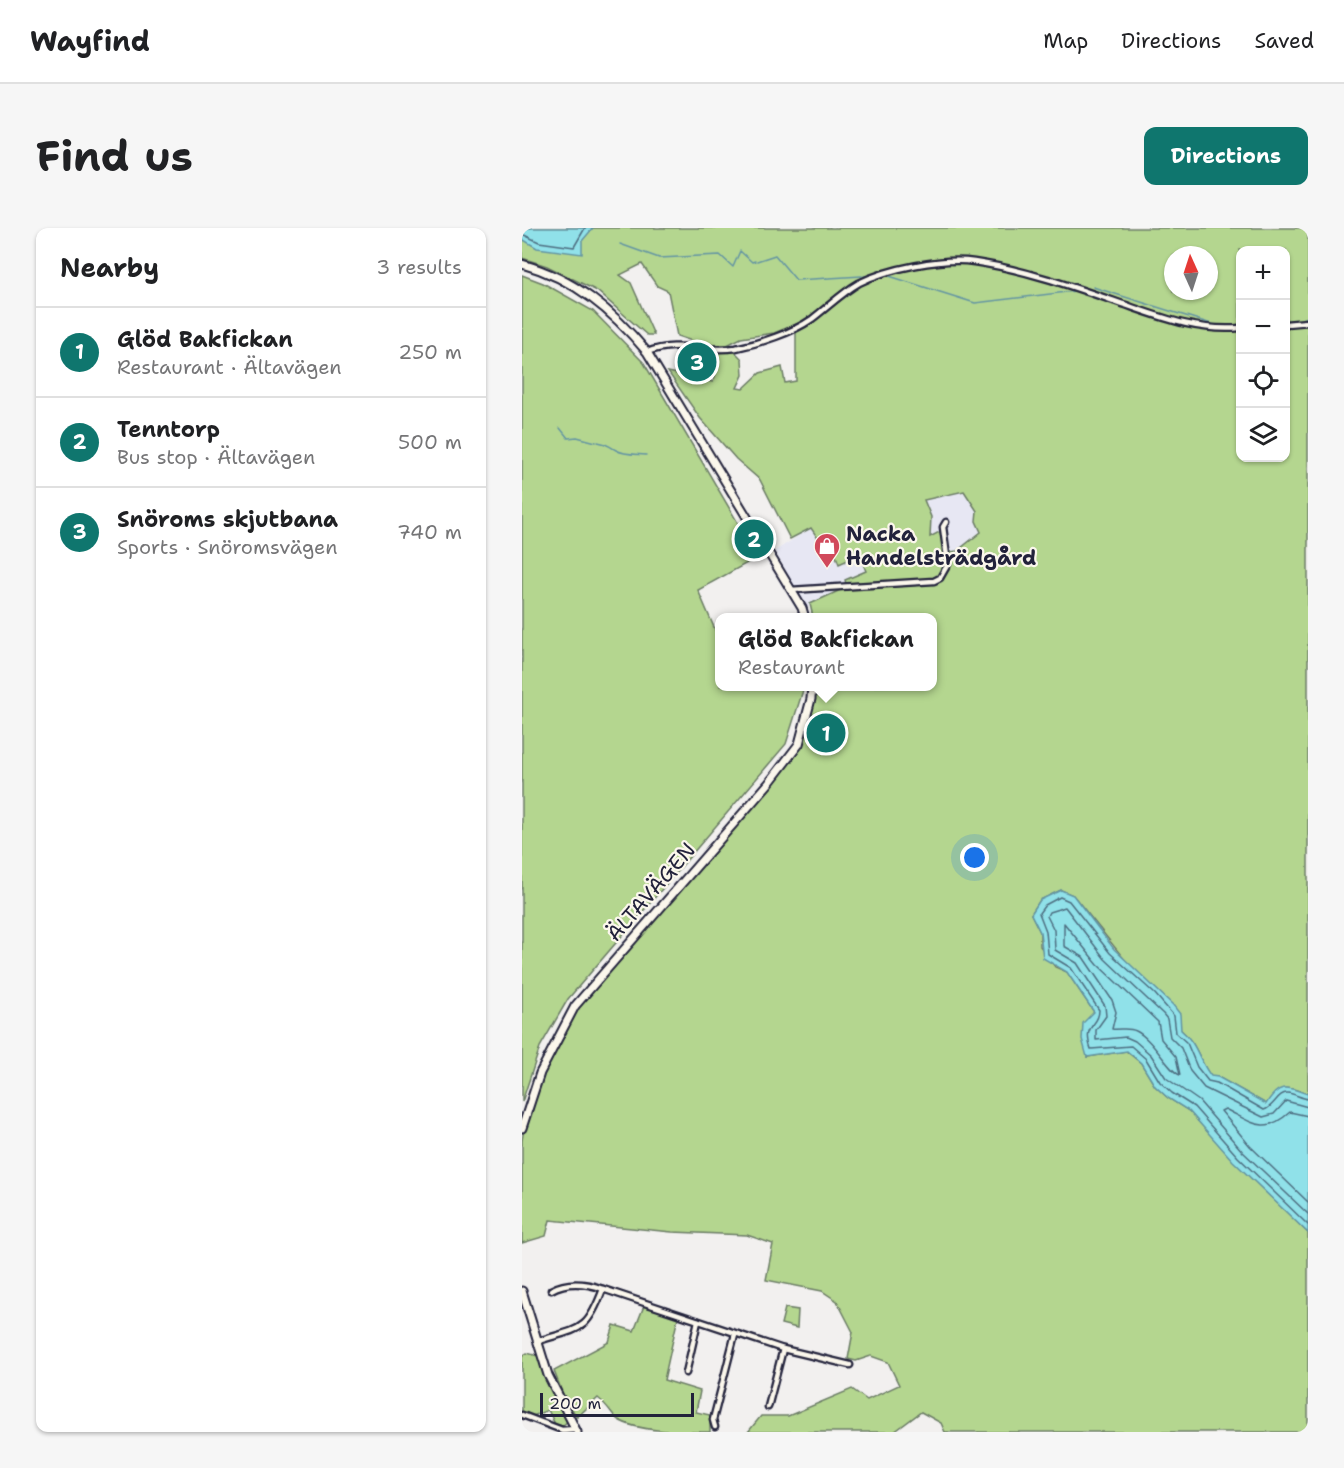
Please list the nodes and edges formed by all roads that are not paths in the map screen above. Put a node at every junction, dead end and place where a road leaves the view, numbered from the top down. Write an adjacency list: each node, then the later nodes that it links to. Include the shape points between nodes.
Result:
1 (522, 264): 5 (main road, via 561,278 593,297)
2 (1308, 322): 3 (street)
3 (1290, 324)
4 (1236, 328): 5 (street, via 1187,326 1050,279 972,261 931,263 883,274 859,284 794,330 736,348 681,345)
5 (647, 352): 7 (main road)
6 (946, 522): 7 (street, via 943,527 948,564 934,581)
7 (791, 590): 8 (main road)
8 (802, 613)
9 (812, 691): 10 (main road, ÄLTAVÄGEN, via 799,744 575,1006 540,1073)
10 (522, 1128)
11 (603, 1289): 12 (street, via 575,1284); 14 (street); 16 (street, via 592,1318 582,1327)
12 (551, 1290)
13 (522, 1291): 16 (main road)
14 (698, 1321): 15 (street); 19 (street)
15 (735, 1334): 17 (street); 22 (street, via 713,1420)
16 (538, 1341): 23 (main road, via 555,1391)
17 (783, 1349): 18 (street); 20 (street)
18 (850, 1365)
19 (686, 1373)
20 (768, 1407)
21 (522, 1415): 23 (street, via 562,1430)
22 (716, 1427)
23 (577, 1431)

